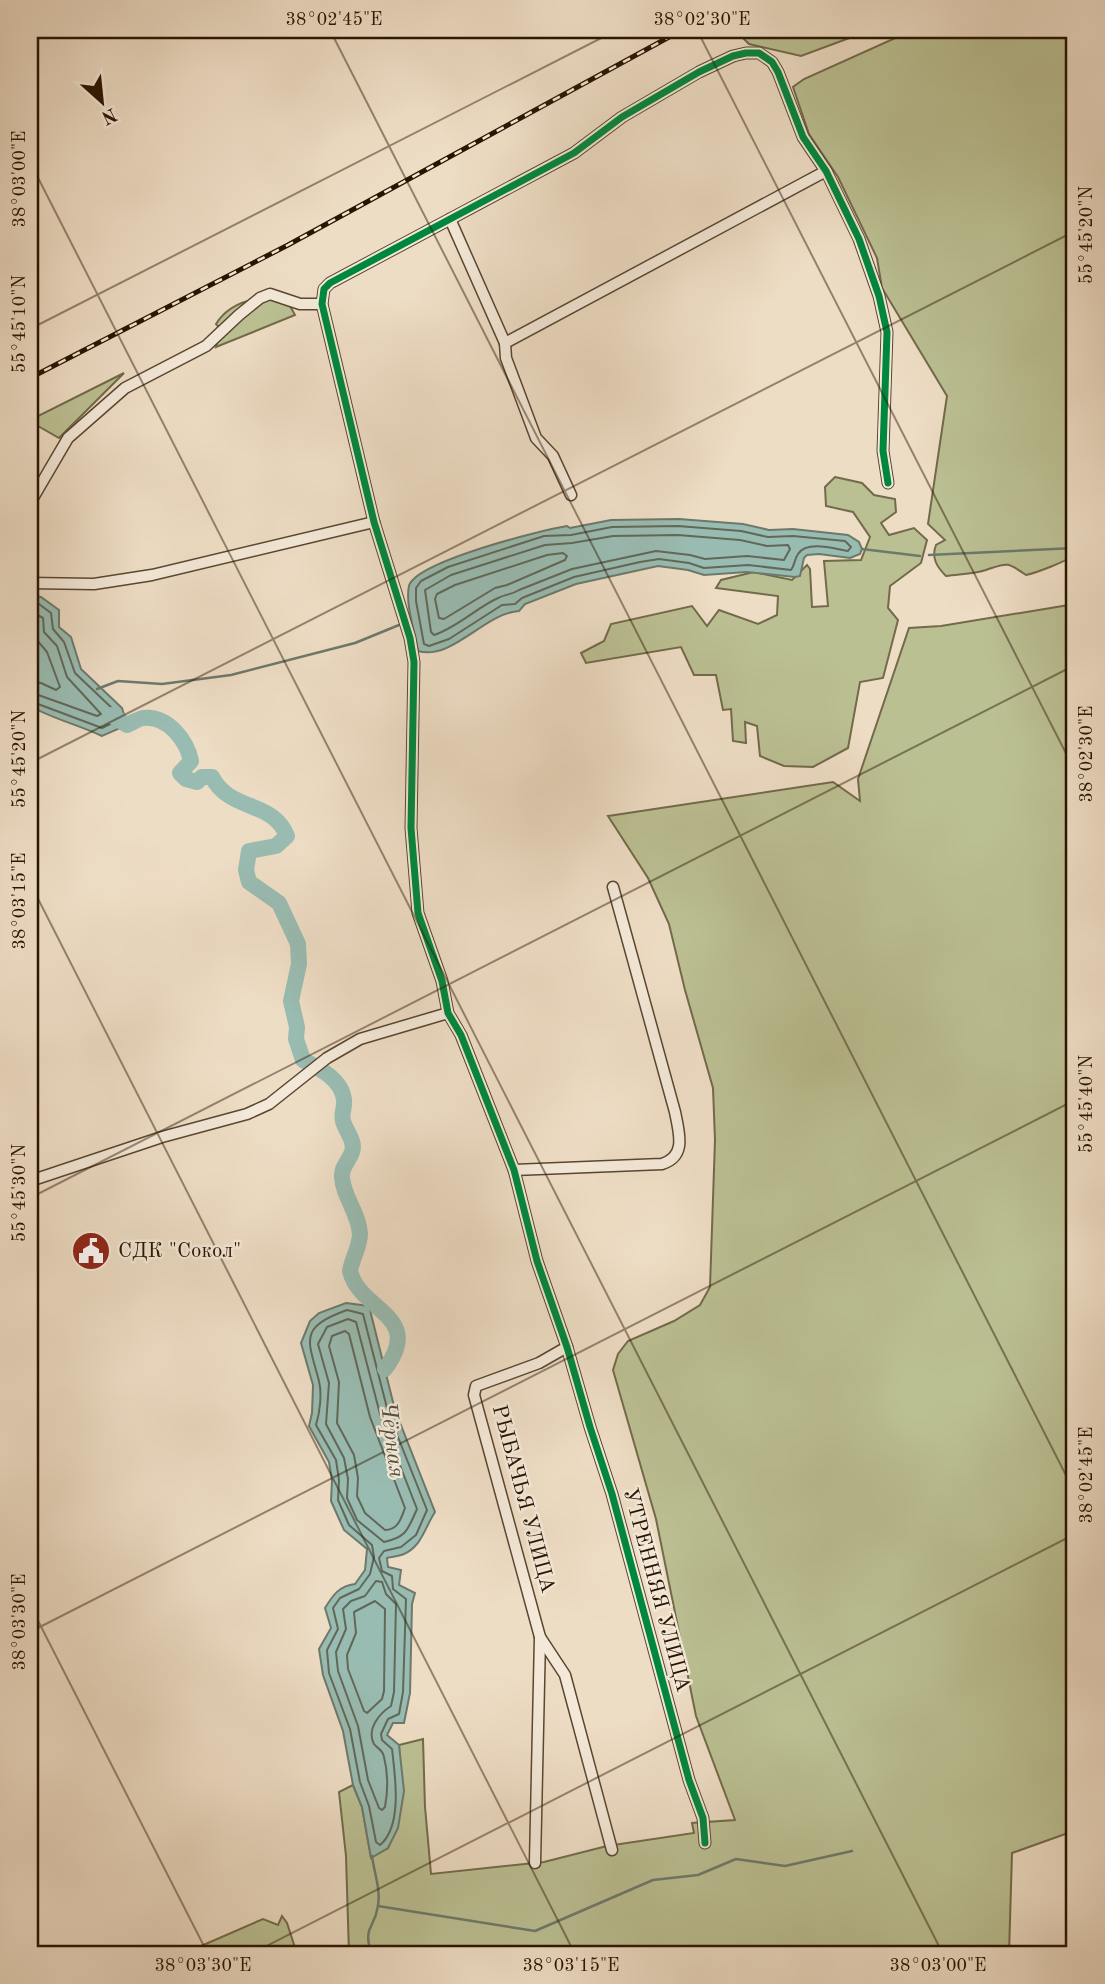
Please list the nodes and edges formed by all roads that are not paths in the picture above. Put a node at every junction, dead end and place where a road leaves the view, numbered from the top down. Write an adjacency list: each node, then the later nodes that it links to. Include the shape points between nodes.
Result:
1 (826, 171): 2 (street, via 803,136 772,62 759,53 746,53 699,72 622,117 574,153); 4 (street); 5 (street, via 866,257 887,332 883,451)
2 (450, 219): 3 (street, via 330,283); 4 (street)
3 (322, 304): 7 (street, via 300,304 270,294 260,298 206,346 125,388 68,438); 8 (street, УТРЕННЯЯ УЛИЦА)
4 (505, 342): 6 (street, via 506,358 536,438 553,456)
5 (888, 483)
6 (571, 495)
7 (30, 503)
8 (374, 523): 9 (street, via 152,575 94,584); 11 (street, УТРЕННЯЯ УЛИЦА, via 414,662 411,828 415,900)
9 (30, 583)
10 (612, 887): 12 (street, via 675,1112 680,1147 677,1155 662,1164)
11 (448, 1013): 12 (street, УТРЕННЯЯ УЛИЦА); 13 (street, via 369,1035 327,1058 281,1096 247,1114)
12 (514, 1170): 14 (street, УТРЕННЯЯ УЛИЦА, via 537,1261)
13 (30, 1181)
14 (567, 1347): 15 (street, РЫБАЧЬЯ УЛИЦА, via 539,1363 476,1386 474,1395); 16 (street, УТРЕННЯЯ УЛИЦА, via 612,1494 702,1818)
15 (540, 1637): 17 (street, via 565,1675); 18 (street)
16 (705, 1843)
17 (612, 1850)
18 (535, 1863)

